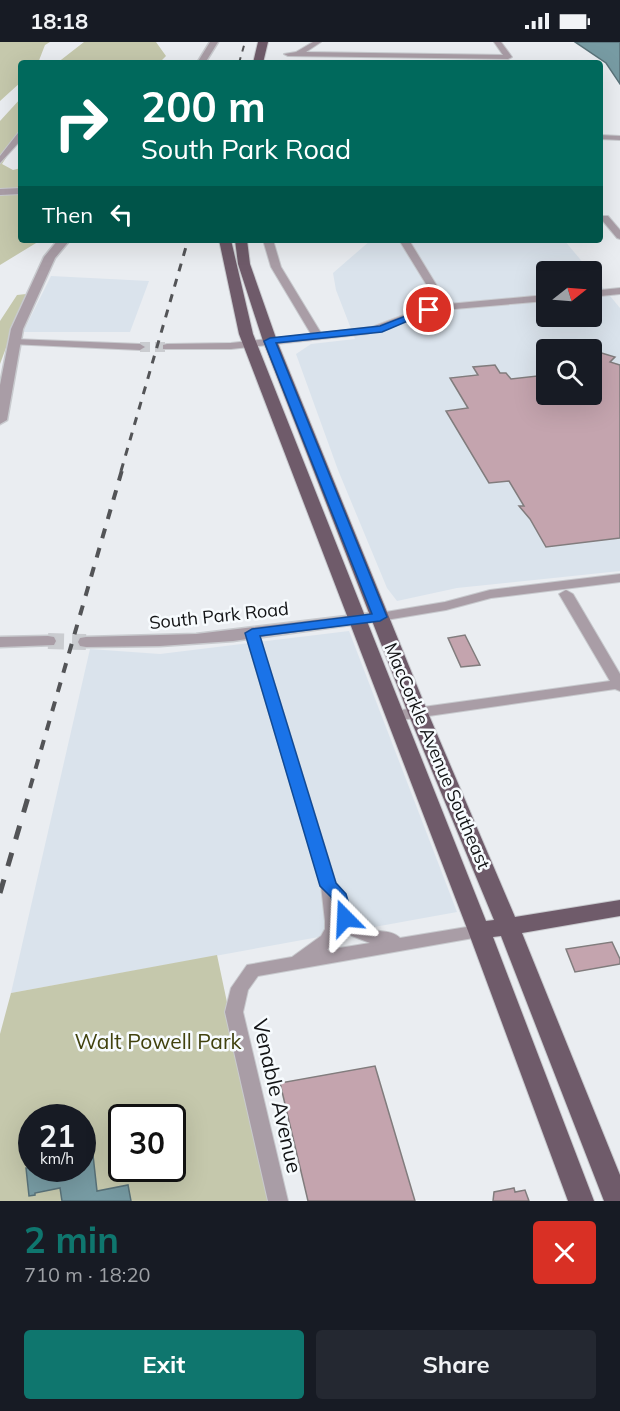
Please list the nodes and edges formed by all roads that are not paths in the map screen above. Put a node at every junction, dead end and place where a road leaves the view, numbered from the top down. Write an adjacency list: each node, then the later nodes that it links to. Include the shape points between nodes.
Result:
1 (214, 42): 7 (street)
2 (263, 42): 8 (main road)
3 (304, 42): 5 (street)
4 (497, 42): 6 (street, via 508,57 417,52)
5 (316, 43): 6 (street)
6 (298, 54): 9 (street, via 288,51)
7 (203, 60)
8 (259, 60)
9 (288, 60)
10 (603, 138): 11 (street)
11 (620, 138)
12 (18, 139): 13 (street)
13 (0, 161)
14 (0, 192): 15 (street)
15 (18, 192)
16 (620, 218): 17 (street, via 605,218)
17 (620, 236)
18 (62, 243): 29 (street, via 50,257)
19 (225, 243): 30 (main road, MacCorkle Avenue Southeast, via 232,283)
20 (241, 243): 28 (main road, MacCorkle Avenue Southeast, via 244,264)
21 (269, 243): 27 (street, via 276,267)
22 (406, 243): 26 (street)
23 (620, 291): 24 (street)
24 (602, 293)
25 (536, 299): 26 (street)
26 (445, 307): 27 (street, via 382,328)
27 (318, 337): 28 (street)
28 (270, 341): 30 (street); 36 (main road, MacCorkle Avenue Southeast)
29 (14, 342): 31 (street); 33 (street)
30 (250, 343): 32 (street); 37 (main road, MacCorkle Avenue Southeast)
31 (140, 347)
32 (167, 347)
33 (0, 420)
34 (620, 578): 36 (street, via 490,594)
35 (566, 594): 42 (street)
36 (380, 617): 37 (street, South Park Road); 43 (main road, MacCorkle Avenue Southeast)
37 (357, 621): 38 (street, South Park Road); 44 (main road, MacCorkle Avenue Southeast)
38 (252, 633): 41 (street, South Park Road, via 145,643); 45 (street)
39 (48, 641): 40 (street)
40 (0, 642)
41 (86, 642)
42 (620, 685): 43 (street)
43 (418, 713): 44 (street); 47 (main road, MacCorkle Avenue Southeast)
44 (394, 716): 48 (main road, MacCorkle Avenue Southeast)
45 (329, 886): 49 (street, via 338,894 351,928 374,939); 50 (street, via 334,933)
46 (620, 908): 47 (main road)
47 (508, 926): 48 (main road); 53 (main road, MacCorkle Avenue Southeast)
48 (479, 931): 49 (street); 52 (main road, MacCorkle Avenue Southeast)
49 (415, 942): 50 (street)
50 (293, 963): 51 (street, Venable Avenue, via 253,970 240,988 234,1012)
51 (278, 1201)
52 (581, 1201)
53 (617, 1201)

